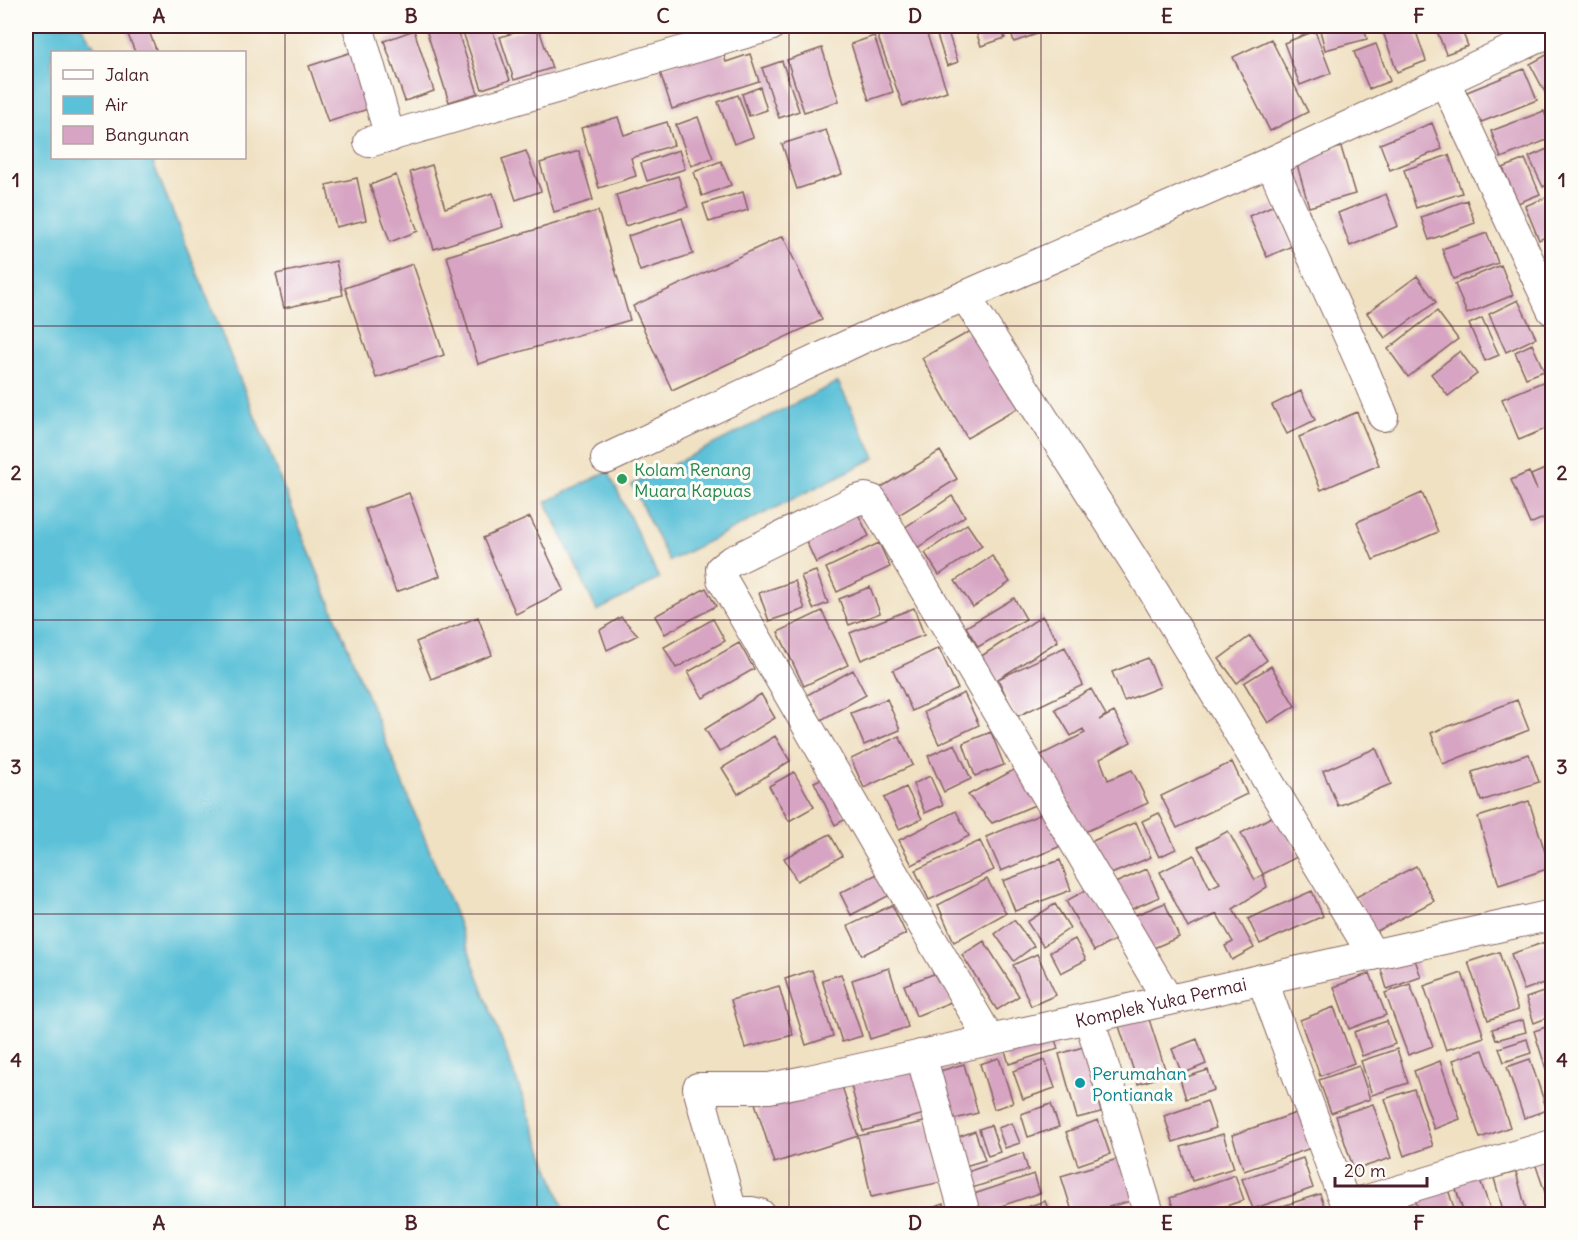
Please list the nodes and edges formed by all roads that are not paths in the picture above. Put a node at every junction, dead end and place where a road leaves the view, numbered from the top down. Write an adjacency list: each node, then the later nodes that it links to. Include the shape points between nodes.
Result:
1 (358, 26): 2 (street, via 380,140)
2 (770, 26)
3 (1552, 31): 4 (street)
4 (1445, 82): 5 (street); 7 (street)
5 (1271, 162): 6 (street); 8 (street)
6 (965, 296): 9 (street, via 863,338); 11 (street, via 1154,592)
7 (1552, 309)
8 (1383, 416)
9 (606, 459)
10 (1552, 915): 11 (street, Komplek Yuka Permai)
11 (1373, 955): 12 (street, Komplek Yuka Permai)
12 (1262, 979): 13 (street, Komplek Yuka Permai); 18 (street)
13 (1167, 1000): 14 (street, Komplek Yuka Permai); 15 (street, via 873,500 864,498 730,562 721,569 722,579)
14 (1089, 1018): 15 (street, Komplek Yuka Permai); 21 (street)
15 (990, 1040): 16 (street, Komplek Yuka Permai)
16 (921, 1055): 19 (street, Komplek Yuka Permai, via 769,1088 698,1088 731,1209); 20 (street)
17 (1552, 1145): 18 (street)
18 (1348, 1210)
19 (760, 1215)
20 (965, 1215)
21 (1149, 1215)

